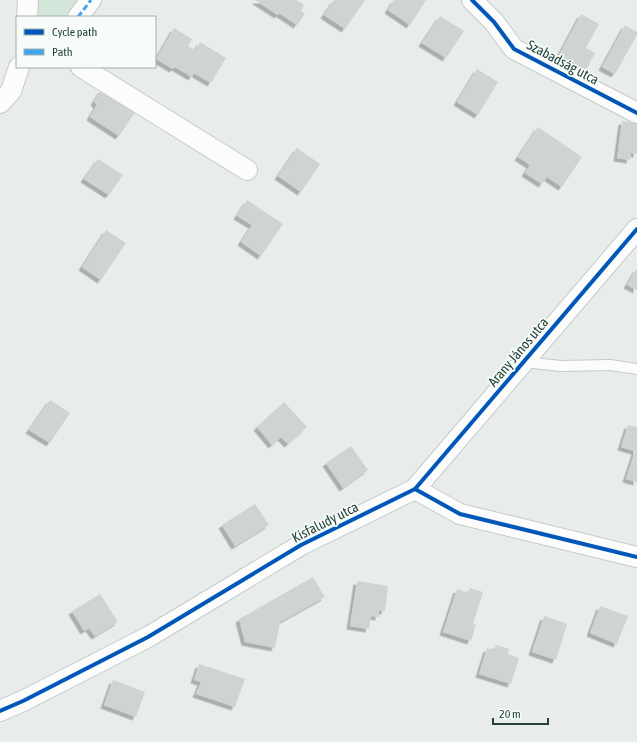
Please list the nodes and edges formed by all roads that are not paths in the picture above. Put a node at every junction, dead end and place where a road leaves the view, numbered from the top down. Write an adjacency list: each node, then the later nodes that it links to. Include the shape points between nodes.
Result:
1 (28, 0): 4 (street)
2 (91, 0): 5 (street)
3 (472, 0): 9 (street, Szabadság utca, via 494,22 514,49)
4 (27, 16)
5 (79, 16)
6 (19, 68): 8 (street, via 11,92)
7 (83, 68): 10 (street)
8 (0, 103)
9 (637, 113)
10 (247, 170)
11 (637, 229): 12 (street, Arany János utca)
12 (524, 362): 13 (lane, via 561,366 610,365); 14 (street, Arany János utca)
13 (637, 369)
14 (415, 489): 15 (street, via 460,514); 16 (street, Kisfaludy utca, via 301,545 148,636)
15 (637, 557)
16 (0, 711)

